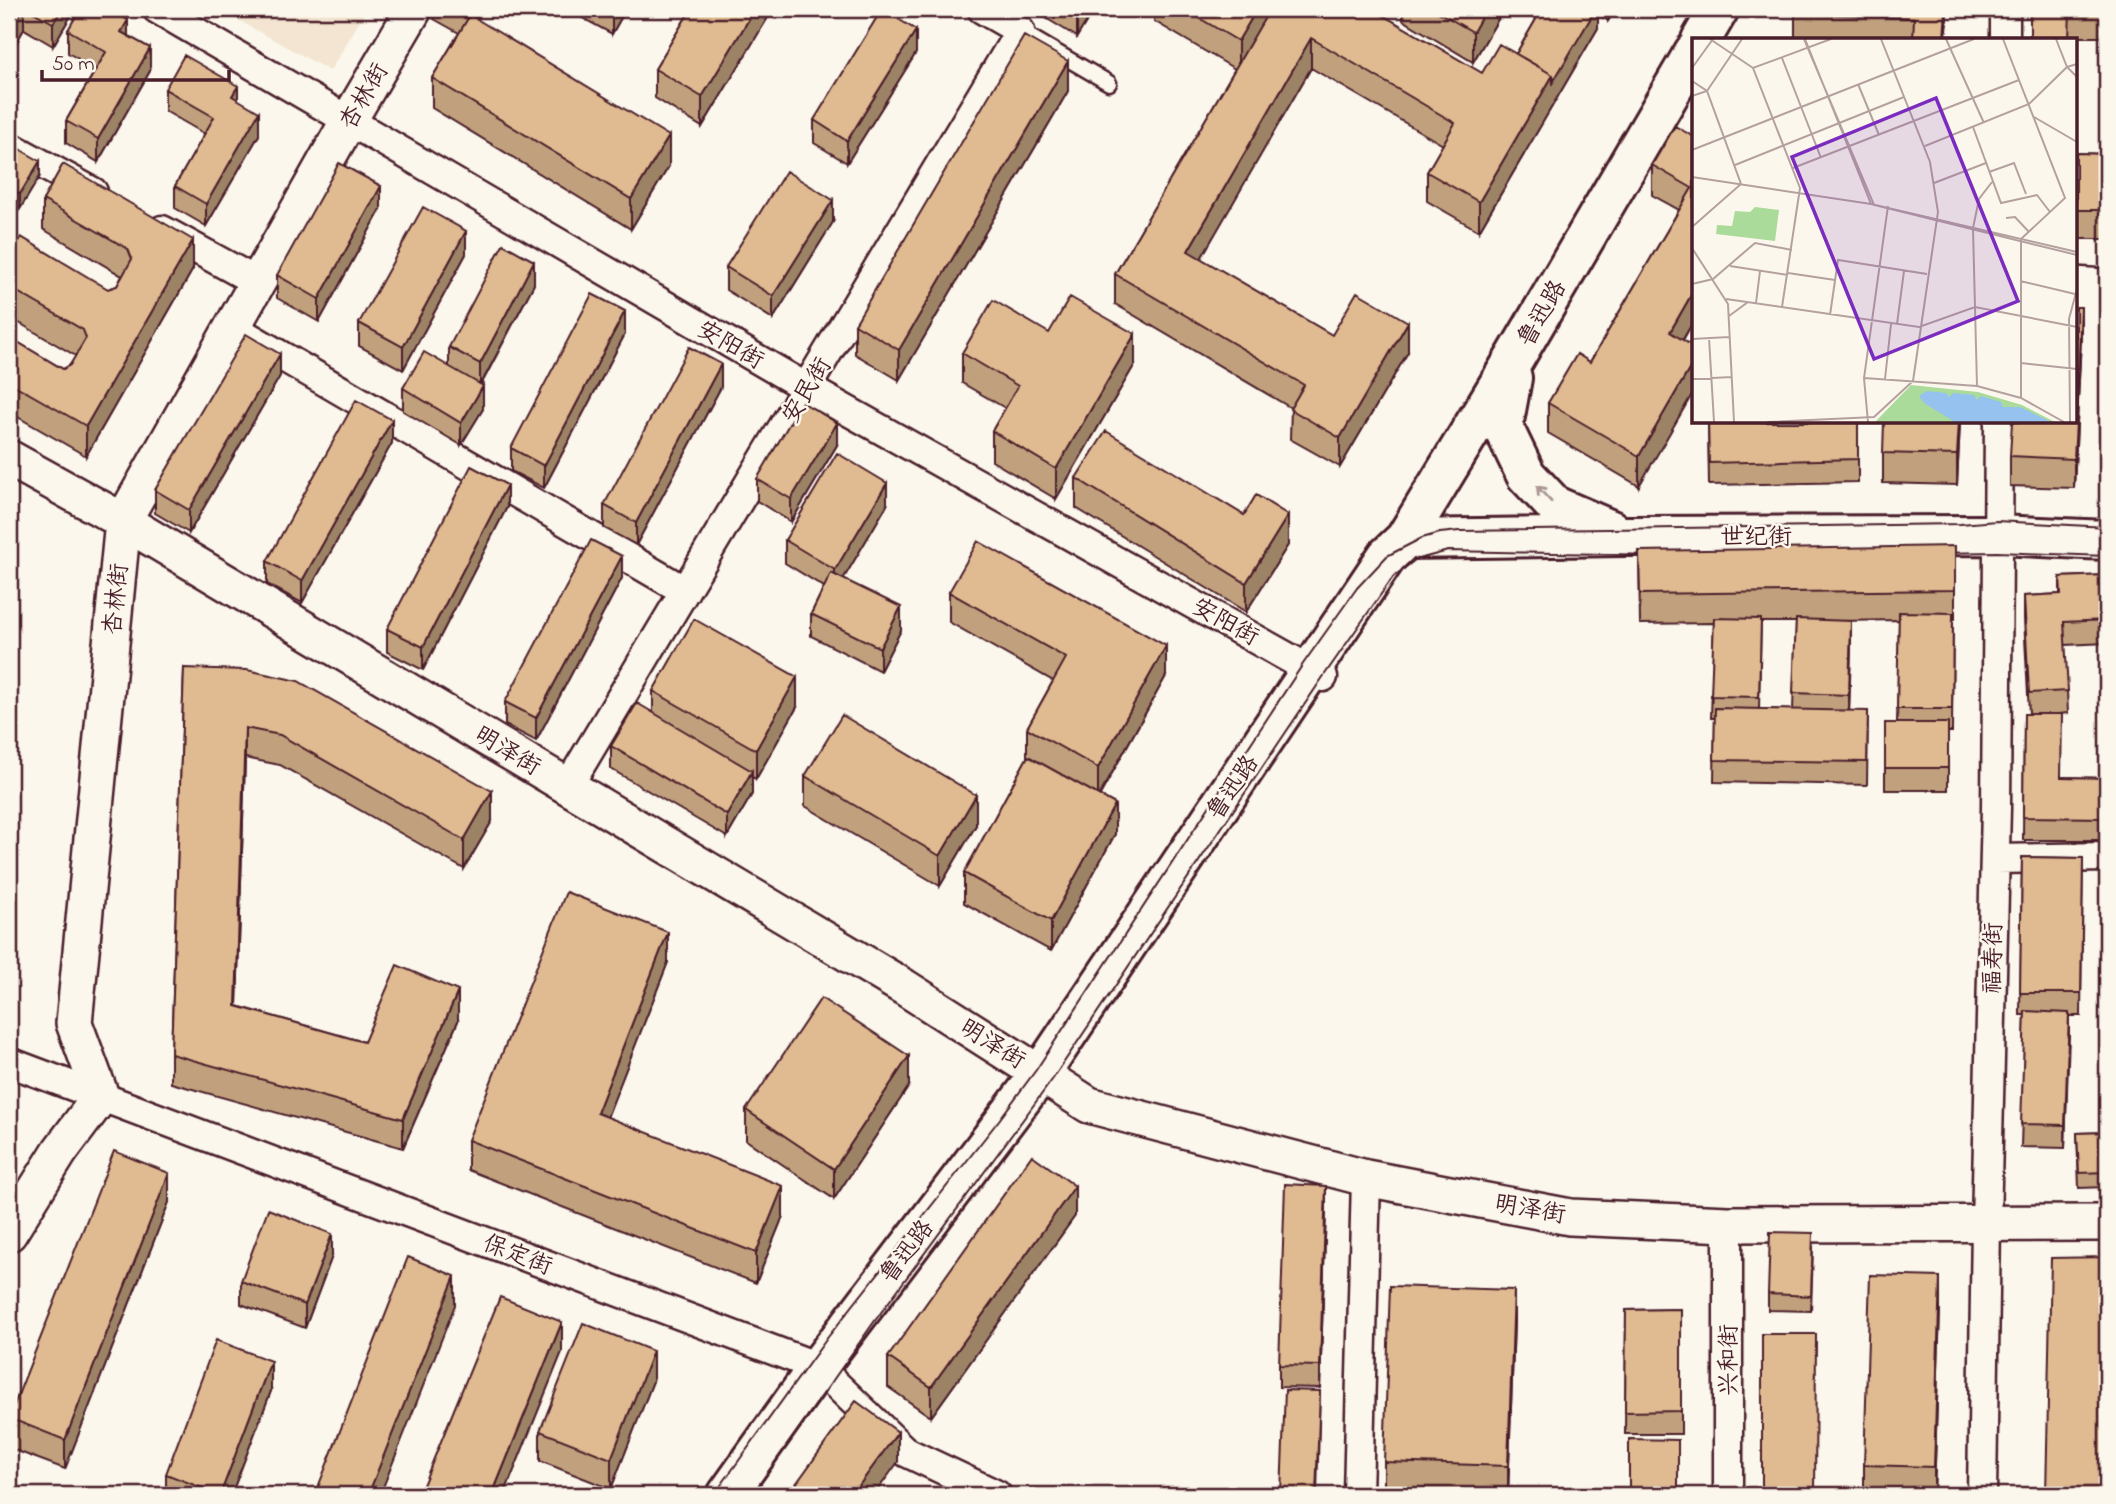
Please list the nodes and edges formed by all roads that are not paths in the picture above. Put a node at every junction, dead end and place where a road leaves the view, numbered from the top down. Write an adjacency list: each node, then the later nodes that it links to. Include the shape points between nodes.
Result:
1 (157, 9): 11 (street, 安阳街)
2 (414, 9): 11 (street, 杏林街)
3 (982, 9): 6 (street)
4 (1720, 9): 7 (main road)
5 (2005, 9): 8 (street)
6 (1020, 31): 10 (lane); 18 (street, 安民街)
7 (1702, 38)
8 (2005, 38)
9 (1692, 55): 17 (main road, 鲁迅路)
10 (1109, 83)
11 (349, 120): 15 (street, 杏林街); 18 (street, 安阳街)
12 (9, 146): 15 (street)
13 (2078, 251): 14 (street)
14 (2107, 253)
15 (257, 282): 16 (street, 杏林街)
16 (232, 328): 21 (street, 杏林街); 26 (street)
17 (1516, 356): 23 (main road, one-way to 17, via 1555,506 1526,475 1503,427); 24 (main road, 鲁迅路)
18 (807, 388): 26 (street, 安民街); 27 (street, 安阳街)
19 (1999, 424): 22 (street, 福寿街)
20 (9, 457): 21 (street, 明泽街)
21 (123, 521): 28 (street, 明泽街); 33 (street, 杏林街, via 74,1023)
22 (1999, 535): 23 (main road, 世纪街); 25 (main road, 世纪街); 30 (street, 福寿街)
23 (1626, 536): 24 (main road, 世纪街)
24 (1405, 539): 27 (main road, 鲁迅路, via 1387,556)
25 (2107, 540)
26 (685, 591): 28 (street, 安民街)
27 (1317, 673): 32 (main road, 鲁迅路)
28 (568, 786): 32 (street, 明泽街)
29 (2107, 857): 30 (street)
30 (1995, 859): 37 (street, 福寿街)
31 (9, 1062): 33 (street, 保定街)
32 (1041, 1073): 34 (street, 明泽街, via 1089,1105); 39 (main road, 鲁迅路)
33 (101, 1096): 38 (street); 39 (street, 保定街)
34 (1366, 1178): 36 (street, 明泽街, via 1570,1217); 42 (street)
35 (2107, 1223): 37 (street, 明泽街)
36 (1728, 1224): 37 (street, 明泽街); 43 (street, 兴和街)
37 (1986, 1224): 44 (street, 福寿街)
38 (9, 1233)
39 (818, 1367): 40 (main road, 鲁迅路); 41 (street, 保定街, via 906,1452)
40 (727, 1495)
41 (997, 1495)
42 (1359, 1495)
43 (1728, 1495)
44 (1982, 1495)

